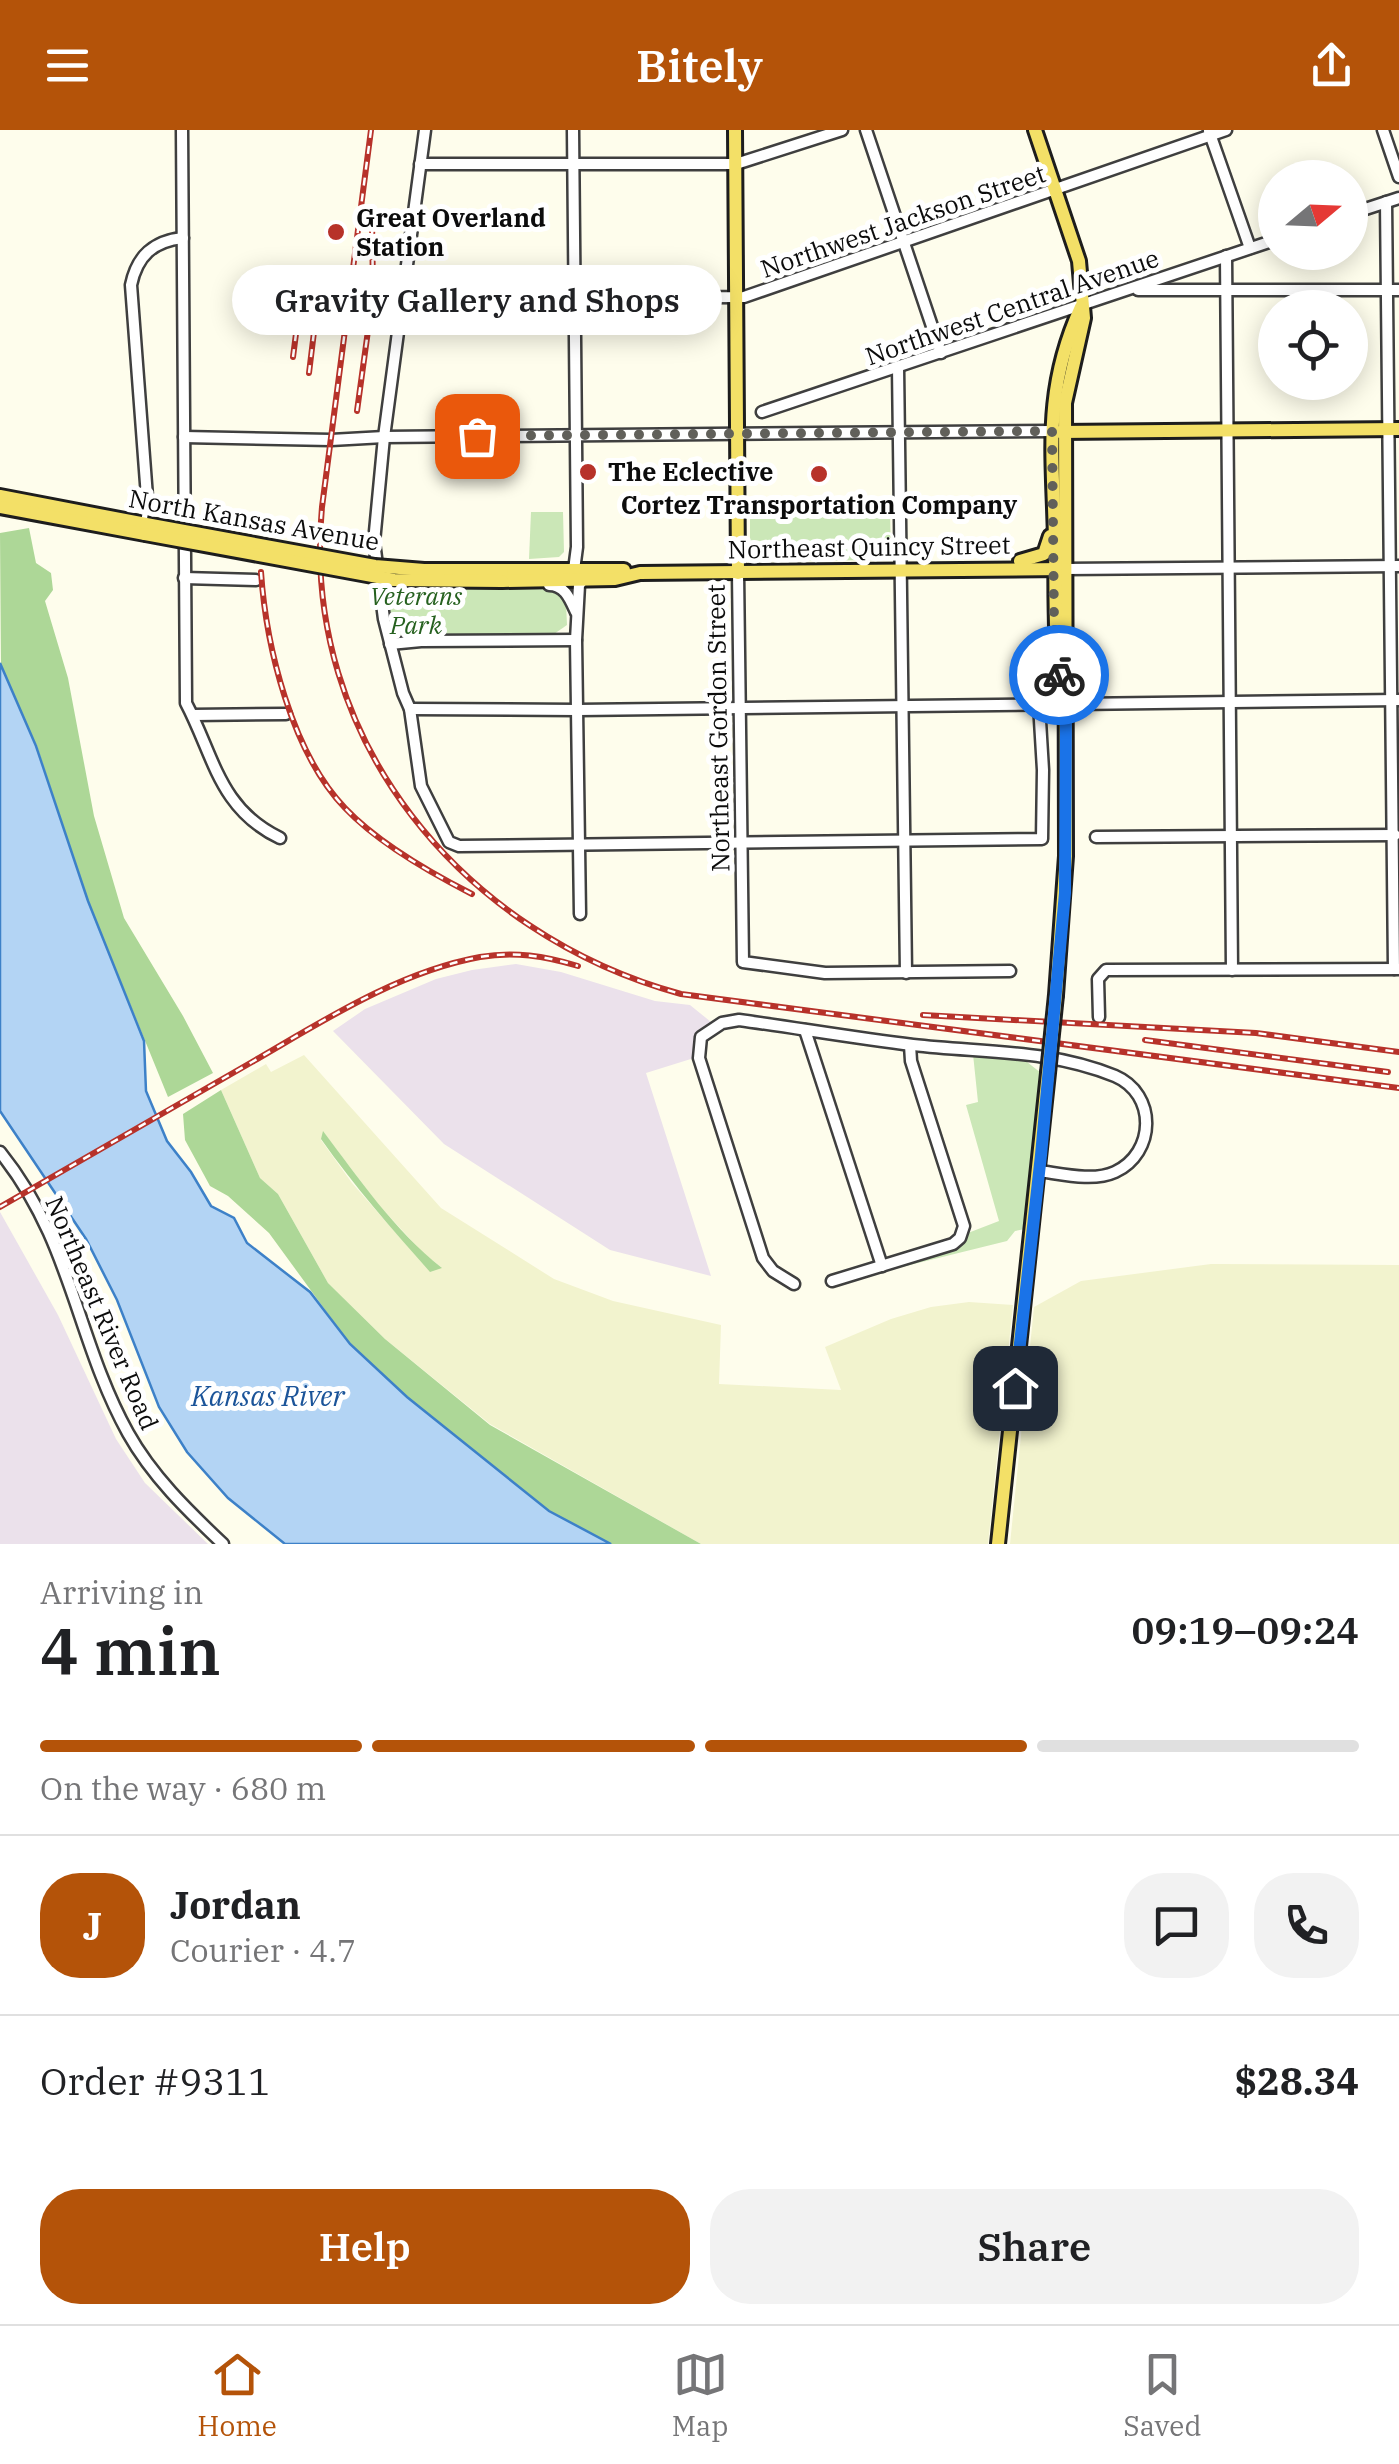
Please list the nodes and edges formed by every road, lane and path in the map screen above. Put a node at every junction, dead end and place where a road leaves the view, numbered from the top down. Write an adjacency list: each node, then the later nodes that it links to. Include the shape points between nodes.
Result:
1 (182, 130): 19 (street)
2 (425, 130): 11 (street)
3 (573, 130): 12 (street)
4 (735, 130): 13 (main road, Northeast Gordon Street)
5 (842, 130): 13 (street)
6 (866, 130): 20 (street)
7 (1035, 130): 15 (main road)
8 (1226, 130): 10 (street, Northwest Jackson Street)
9 (1382, 130): 14 (street)
10 (1210, 132): 15 (street, Northwest Jackson Street); 22 (street)
11 (420, 164): 12 (street); 28 (street)
12 (572, 164): 13 (street); 29 (street)
13 (736, 164): 27 (main road, Northeast Gordon Street)
14 (1399, 177)
15 (1055, 190): 20 (street, Northwest Jackson Street); 30 (main road, via 1079,261)
16 (1399, 198): 17 (street)
17 (1386, 202): 18 (street); 25 (street)
18 (1368, 208)
19 (183, 238): 40 (street); 45 (street, via 148,250 131,286)
20 (904, 242): 27 (street, Northwest Jackson Street); 31 (street)
21 (1258, 245): 22 (street, Northwest Central Avenue)
22 (1250, 248): 23 (street, Northwest Central Avenue)
23 (1226, 256): 24 (street, Northwest Central Avenue); 26 (street)
24 (1127, 290): 26 (street); 30 (street, Northwest Central Avenue)
25 (1393, 290): 26 (street); 34 (street)
26 (1225, 292): 35 (street)
27 (736, 297): 29 (street, Northwest Jackson Street); 38 (main road, Northeast Gordon Street)
28 (403, 298): 29 (street, Northwest Jackson Street); 41 (street)
29 (574, 298): 39 (street)
30 (1082, 306): 31 (street, Northwest Central Avenue); 36 (main road, via 1084,328)
31 (941, 354): 32 (street, Northwest Central Avenue)
32 (898, 367): 33 (street, Northwest Central Avenue); 37 (street)
33 (762, 412)
34 (1394, 430): 35 (main road); 46 (street)
35 (1227, 431): 36 (main road); 48 (street)
36 (1058, 432): 37 (street); 43 (main road); 47 (main road)
37 (899, 433): 38 (street); 50 (street)
38 (738, 434): 39 (street); 51 (main road, Northeast Gordon Street)
39 (576, 436): 41 (street); 52 (street)
40 (184, 437): 41 (street); 54 (street)
41 (384, 437): 58 (street, via 374,542)
42 (0, 496): 45 (main road, North Kansas Avenue)
43 (1052, 502): 47 (main road); 49 (main road, via 1044,554)
44 (0, 507): 45 (main road, North Kansas Avenue)
45 (146, 529): 53 (main road, North Kansas Avenue, bridge, via 375,566)
46 (1394, 566): 48 (street, Northeast Quincy Street); 59 (street)
47 (1060, 568): 48 (street, Northeast Quincy Street); 49 (main road, Northeast Quincy Street); 62 (main road)
48 (1230, 568): 60 (street)
49 (979, 570): 50 (main road, Northeast Quincy Street)
50 (901, 572): 51 (main road, Northeast Quincy Street); 63 (street)
51 (738, 573): 52 (main road, Northeast Quincy Street); 64 (street, Northeast Gordon Street)
52 (579, 574): 53 (main road, Northeast Quincy Street); 56 (street)
53 (504, 577): 56 (street, via 560,587)
54 (184, 578): 55 (street); 68 (street, via 186,703)
55 (256, 580)
56 (576, 612): 57 (street)
57 (576, 640): 58 (street); 66 (street)
58 (390, 644): 65 (street)
59 (1395, 700): 60 (street); 69 (street)
60 (1232, 702): 62 (street); 70 (street)
61 (1039, 704): 62 (street); 63 (street); 73 (street, via 1042,840)
62 (1064, 704): 85 (main road, bridge, via 1066,856)
63 (903, 705): 64 (street); 73 (street)
64 (740, 707): 66 (street); 74 (street, Northeast Gordon Street)
65 (410, 708): 66 (street); 75 (street, via 421,786 445,838 453,844)
66 (578, 710): 75 (street)
67 (286, 714): 68 (street)
68 (193, 715): 72 (street, via 228,792 263,830)
69 (1396, 835): 70 (street); 77 (street)
70 (1230, 836): 71 (street); 79 (street)
71 (1096, 837)
72 (280, 838)
73 (904, 840): 74 (street); 80 (street)
74 (741, 841): 75 (street); 80 (street, Northeast Gordon Street, via 743,962 815,972)
75 (579, 844): 76 (street)
76 (580, 914)
77 (1396, 968): 79 (street)
78 (1010, 970): 80 (street)
79 (1232, 970): 81 (street, via 1106,970 1098,979)
80 (906, 973)
81 (1099, 1016)
82 (805, 1030): 83 (street); 86 (street); 88 (street, via 740,1020 722,1024 701,1037 699,1058 763,1258)
83 (910, 1045): 85 (street, via 1069,1059 1125,1081 1138,1093 1146,1134 1124,1166 1099,1176); 86 (street, via 964,1226 954,1244)
84 (0, 1152): 89 (street, Northeast River Road, via 58,1249 129,1434 164,1486)
85 (1040, 1171): 90 (main road)
86 (882, 1266): 87 (street)
87 (832, 1280)
88 (794, 1284)
89 (223, 1544)
90 (998, 1544)

